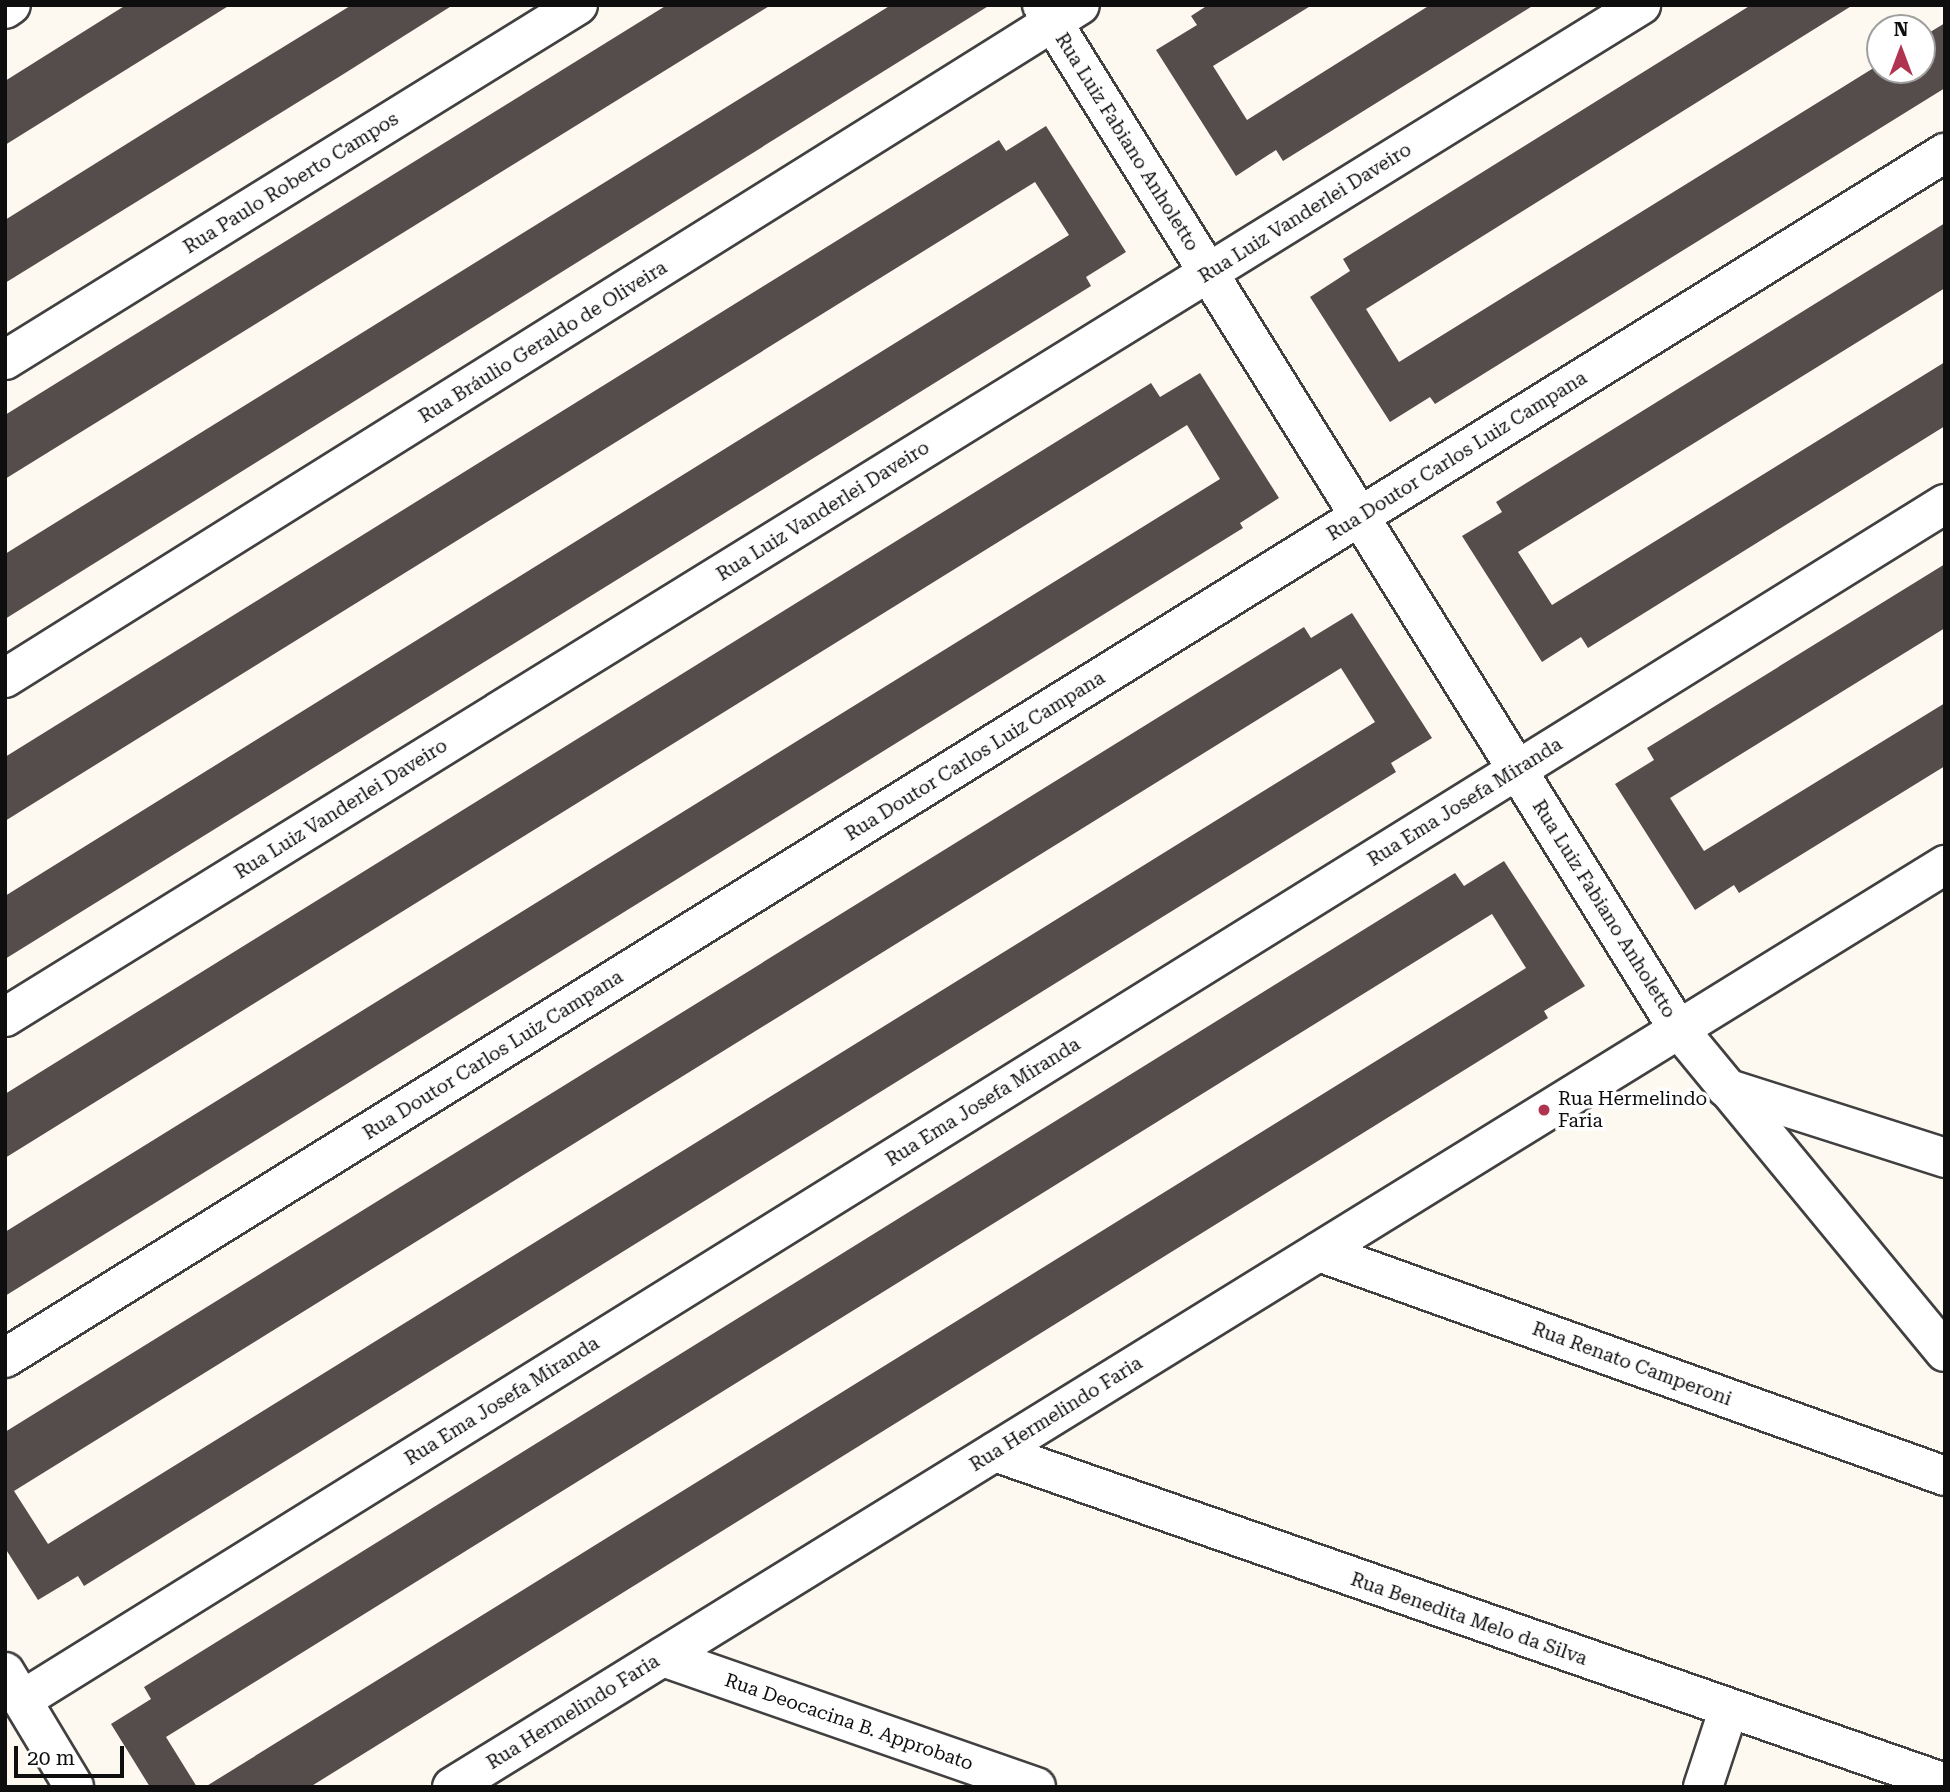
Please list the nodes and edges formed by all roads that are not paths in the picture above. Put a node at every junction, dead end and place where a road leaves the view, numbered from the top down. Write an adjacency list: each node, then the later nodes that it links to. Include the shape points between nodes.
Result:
1 (11, 5): 4 (street)
2 (578, 5): 8 (street, Rua Paulo Roberto Campos)
3 (1641, 5): 7 (street, Rua Luiz Vanderlei Daveiro)
4 (5, 9)
5 (1058, 11): 7 (street, Rua Luiz Fabiano Anholetto); 11 (street, Rua Bráulio Geraldo de Oliveira)
6 (1945, 153): 10 (street, Rua Doutor Carlos Luiz Campana)
7 (1208, 273): 10 (street, Rua Luiz Fabiano Anholetto); 14 (street, Rua Luiz Vanderlei Daveiro)
8 (5, 360)
9 (1945, 503): 12 (street, Rua Ema Josefa Miranda)
10 (1360, 517): 12 (street, Rua Luiz Fabiano Anholetto); 20 (street, Rua Doutor Carlos Luiz Campana)
11 (5, 678)
12 (1517, 770): 15 (street, Rua Luiz Fabiano Anholetto); 24 (street, Rua Ema Josefa Miranda)
13 (1945, 865): 15 (street, Rua Hermelindo Faria)
14 (5, 1017)
15 (1677, 1027): 16 (street, Rua Luiz Fabiano Anholetto); 18 (street, Rua Hermelindo Faria)
16 (1726, 1088): 17 (street); 19 (street, Rua Luiz Fabiano Anholetto)
17 (1945, 1158)
18 (1319, 1252): 21 (street, Rua Hermelindo Faria); 22 (street, Rua Renato Camperoni)
19 (1945, 1352)
20 (5, 1358)
21 (995, 1451): 23 (street, Rua Hermelindo Faria); 25 (street, Rua Benedita Melo da Silva)
22 (1945, 1476)
23 (663, 1657): 28 (street, Rua Hermelindo Faria); 29 (street, Rua Deocacina B. Approbato)
24 (14, 1686): 27 (street)
25 (1728, 1711): 26 (street, Rua Benedita Melo da Silva); 30 (street)
26 (1945, 1783)
27 (74, 1787)
28 (452, 1787)
29 (1036, 1787)
30 (1703, 1787)

